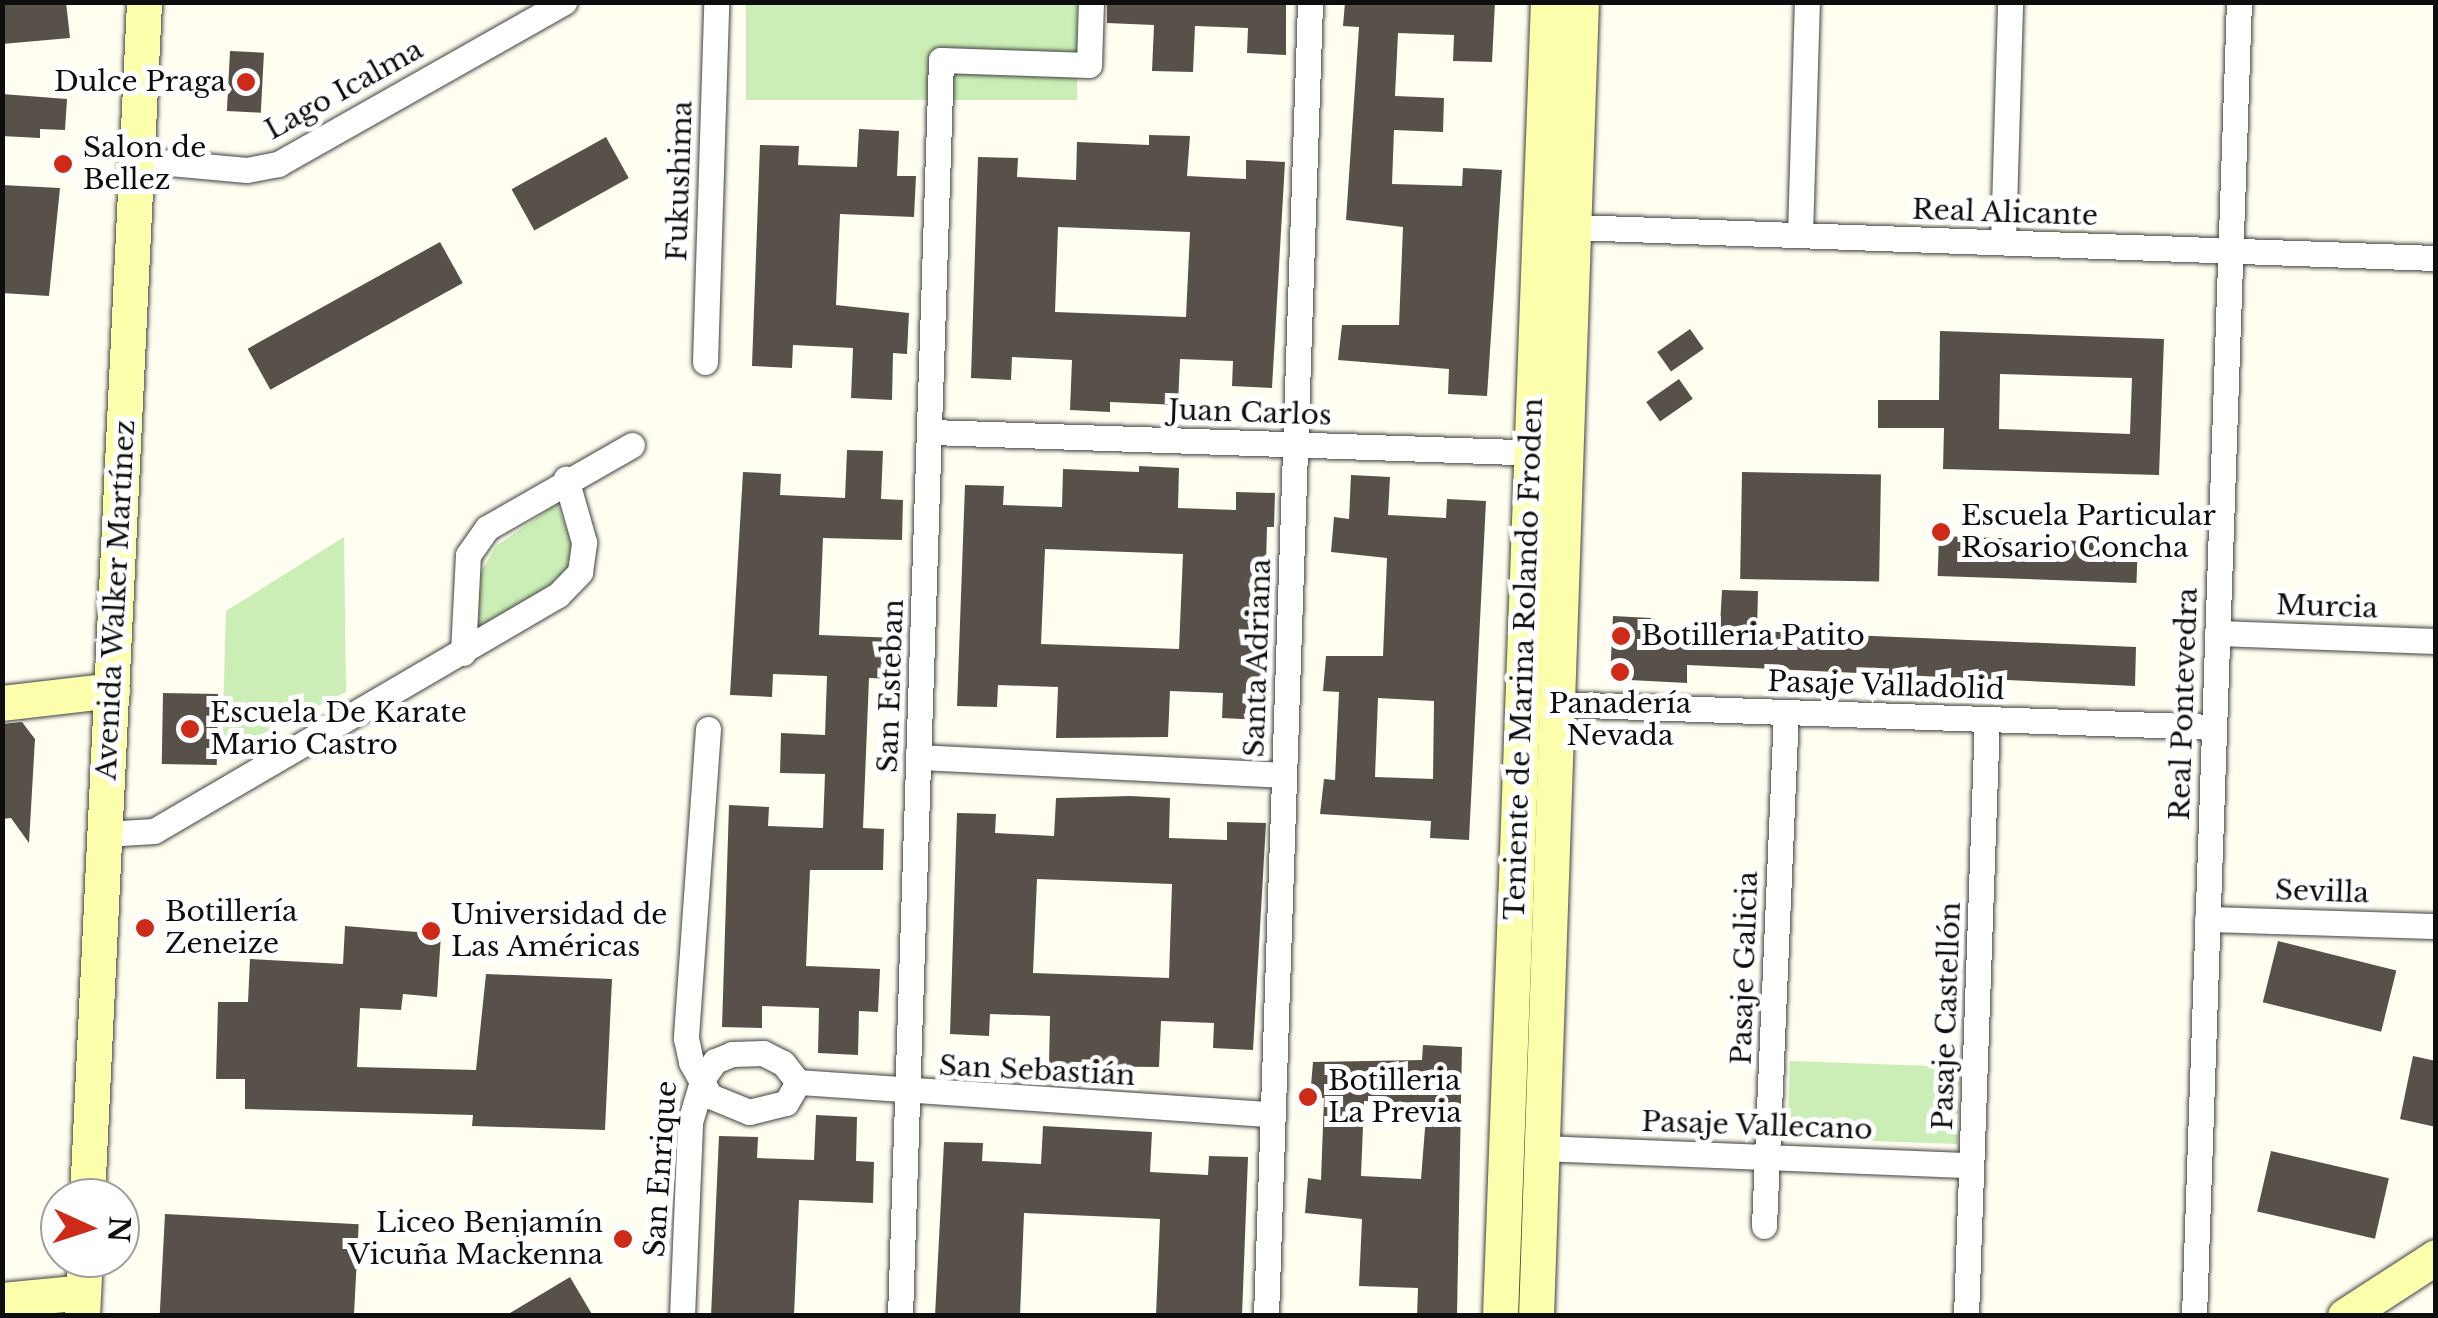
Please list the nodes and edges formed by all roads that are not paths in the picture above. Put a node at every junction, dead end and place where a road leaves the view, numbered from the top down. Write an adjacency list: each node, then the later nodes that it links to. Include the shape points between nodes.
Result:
1 (144, 2): 11 (street, Avenida Walker Martínez)
2 (564, 2): 11 (street, Lago Icalma, via 278,164 247,170)
3 (716, 2): 17 (street, Fukushima)
4 (1091, 2): 18 (street, San Esteban, via 1089,65 940,60 926,388)
5 (1310, 2): 19 (street, Santa Adriana)
6 (1548, 2): 21 (street, Teniente de Marina Rolando Froden)
7 (1581, 2): 12 (street, Teniente de Marina Rolando Froden)
8 (1807, 2): 13 (street)
9 (2010, 2): 14 (street)
10 (2239, 2): 15 (street, Real Pontevedra)
11 (137, 160): 26 (street, Avenida Walker Martínez)
12 (1573, 227): 13 (street, Real Alicante); 21 (street, Teniente de Marina Rolando Froden)
13 (1800, 235): 14 (street, Real Alicante)
14 (2003, 242): 15 (street, Real Alicante)
15 (2230, 251): 16 (street, Real Alicante); 23 (street, Real Pontevedra)
16 (2436, 258)
17 (705, 362)
18 (932, 432): 19 (street, Juan Carlos); 33 (street, San Esteban)
19 (1295, 444): 21 (street, Juan Carlos); 34 (street, Santa Adriana)
20 (632, 445): 22 (street)
21 (1548, 453): 28 (street, Teniente de Marina Rolando Froden); 54 (street, Teniente de Marina Rolando Froden)
22 (566, 479): 25 (street, via 486,528 468,556); 25 (street, via 584,542 580,572 558,594)
23 (2217, 633): 24 (street, Murcia); 31 (street, Real Pontevedra)
24 (2436, 641)
25 (463, 653): 35 (street, via 154,830)
26 (112, 690): 27 (street); 35 (street, Avenida Walker Martínez)
27 (2, 703)
28 (1556, 704): 29 (street, Pasaje Valladolid); 42 (street, Teniente de Marina Rolando Froden)
29 (1786, 712): 30 (street, Pasaje Valladolid); 43 (street, Pasaje Galicia)
30 (1987, 719): 31 (street, Pasaje Valladolid); 44 (street, Pasaje Castellón)
31 (2214, 727): 36 (street, Real Pontevedra)
32 (708, 729): 38 (street, San Enrique, via 686,1038)
33 (918, 757): 34 (street); 40 (street, San Esteban)
34 (1284, 775): 41 (street, Santa Adriana)
35 (105, 834): 45 (street, Avenida Walker Martínez)
36 (2207, 918): 37 (street, Sevilla); 49 (street, Real Pontevedra)
37 (2436, 926)
38 (703, 1078): 39 (street, via 714,1061 762,1053 783,1063); 39 (street, via 710,1096 748,1112 786,1103); 51 (street, San Enrique, via 687,1148)
39 (798, 1082): 40 (street, San Sebastián)
40 (906, 1094): 41 (street, San Sebastián); 52 (street, San Esteban)
41 (1273, 1114): 53 (street, Santa Adriana)
42 (1541, 1148): 43 (street, Pasaje Vallecano); 55 (street, Teniente de Marina Rolando Froden)
43 (1767, 1157): 44 (street, Pasaje Vallecano); 46 (street, Pasaje Galicia)
44 (1971, 1165): 56 (street, Pasaje Castellón)
45 (89, 1178)
46 (1764, 1226)
47 (2436, 1257): 59 (street)
48 (83, 1288): 50 (street)
49 (2196, 1288): 57 (street, Real Pontevedra); 58 (street, Real Pontevedra)
50 (2, 1300)
51 (682, 1316)
52 (900, 1316)
53 (1266, 1316)
54 (1500, 1316)
55 (1536, 1316)
56 (1966, 1316)
57 (2194, 1316)
58 (2208, 1316)
59 (2344, 1316)

